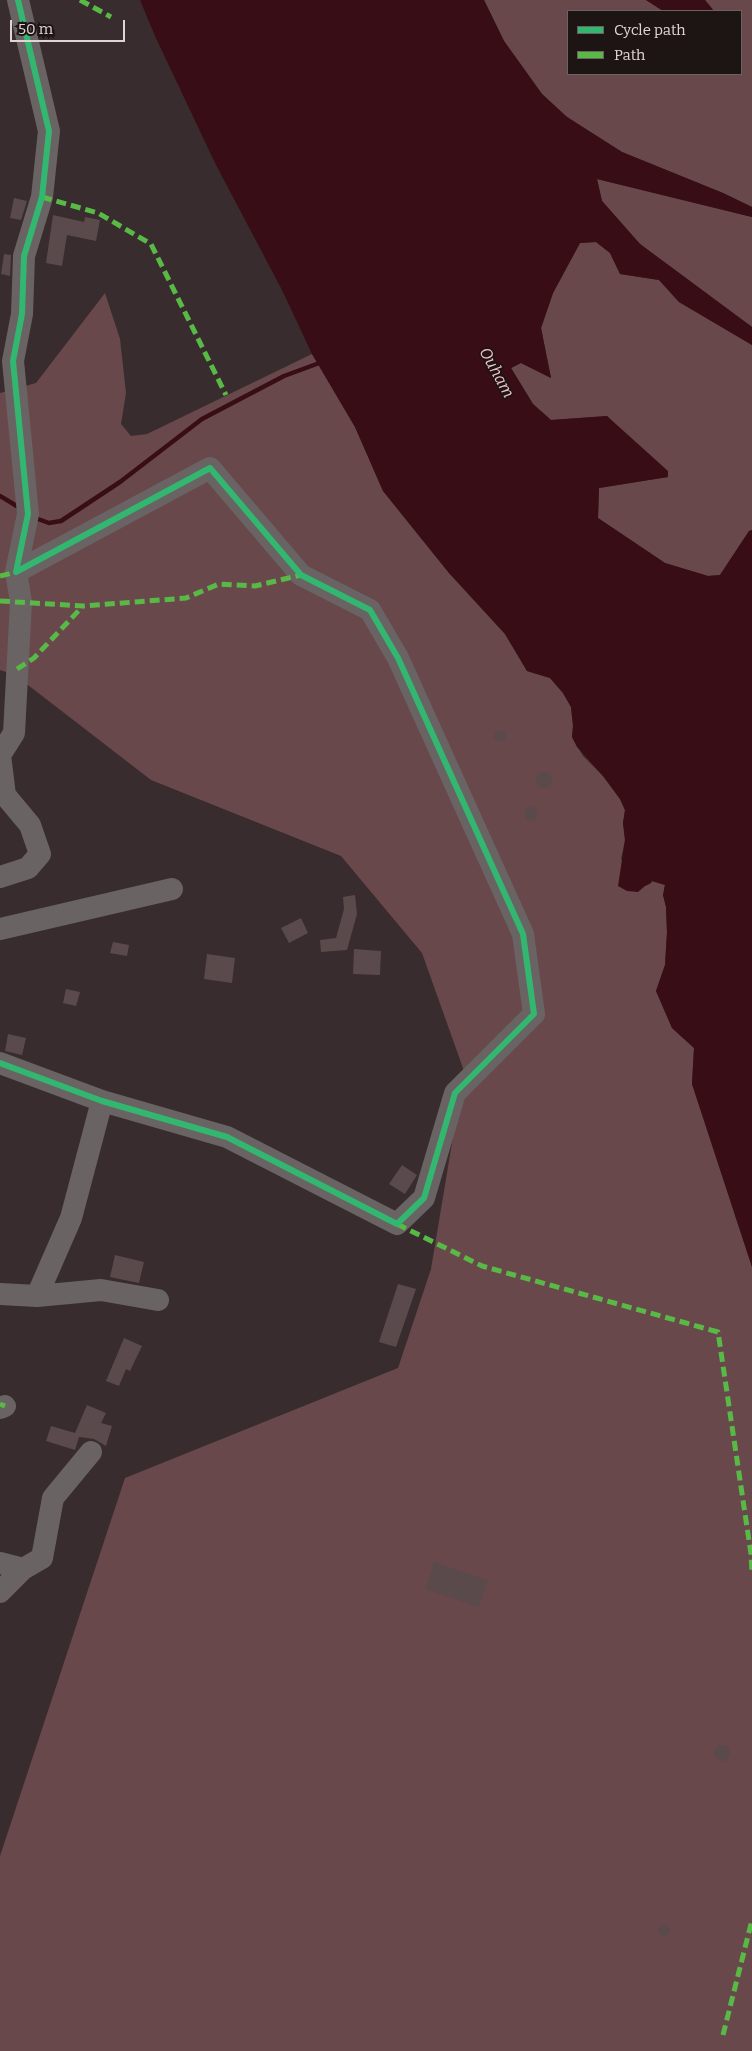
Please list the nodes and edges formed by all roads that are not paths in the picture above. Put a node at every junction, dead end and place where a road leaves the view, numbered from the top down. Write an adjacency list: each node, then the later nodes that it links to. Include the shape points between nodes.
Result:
1 (18, 0): 2 (street, via 49,131 42,197 24,256 22,314 13,361 28,514)
2 (16, 572): 3 (street, via 21,602 14,733); 8 (street, via 210,468 301,575 370,610 398,658 523,934 534,1014 455,1093 424,1198 397,1224 227,1137)
3 (0, 755): 4 (street, via 5,795 30,825 40,854 28,868)
4 (0, 876)
5 (172, 889): 6 (street)
6 (0, 929)
7 (0, 1064): 8 (street)
8 (102, 1101): 10 (street, via 70,1218)
9 (0, 1294): 10 (street)
10 (37, 1296): 11 (street, via 101,1290)
11 (158, 1300)
12 (91, 1452): 14 (street, via 53,1498 42,1558)
13 (0, 1563): 14 (street)
14 (23, 1569): 15 (street)
15 (0, 1592)

